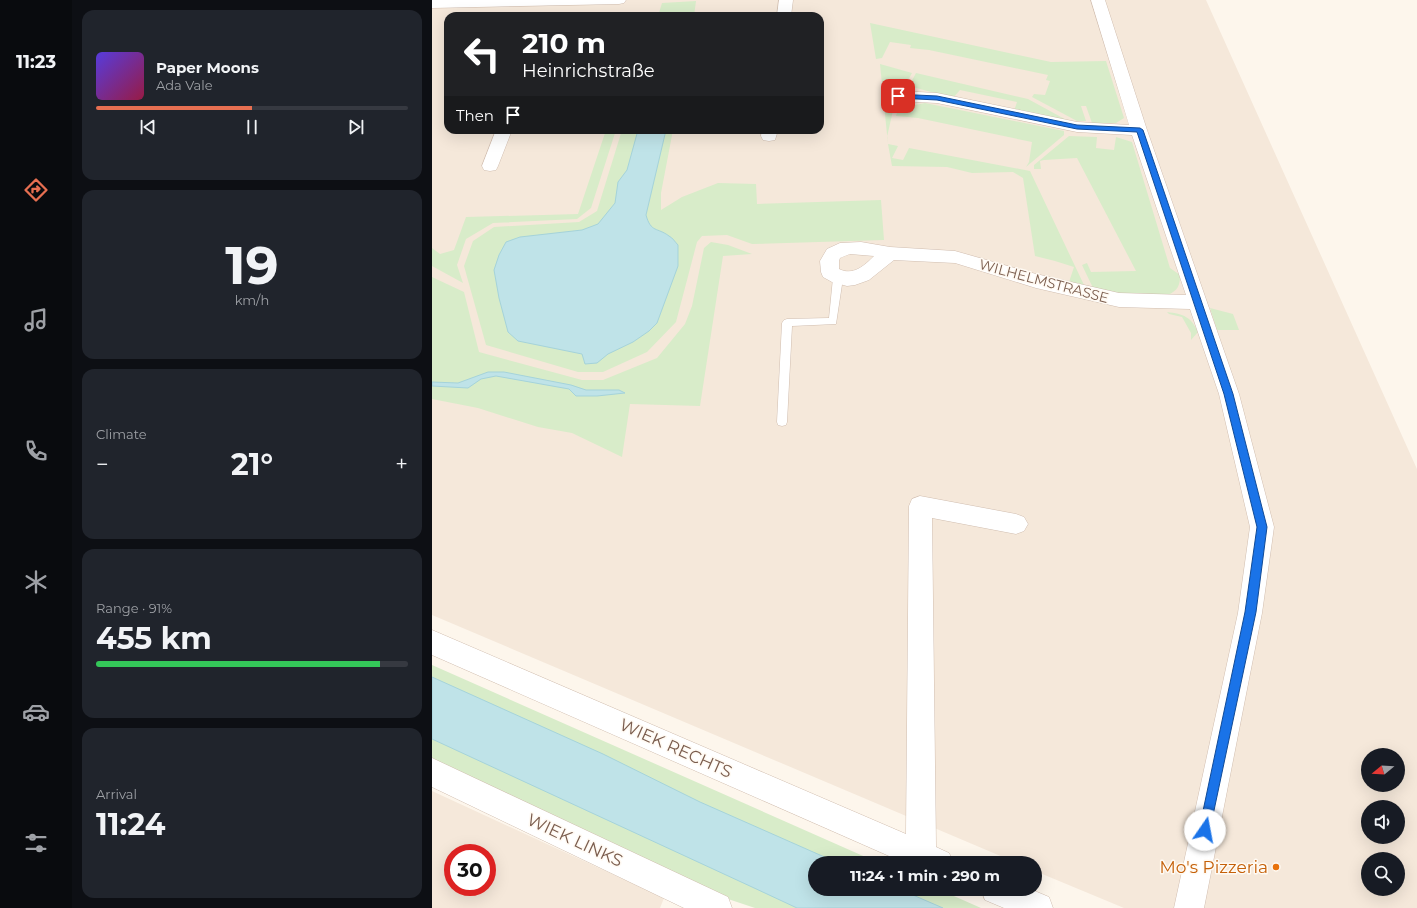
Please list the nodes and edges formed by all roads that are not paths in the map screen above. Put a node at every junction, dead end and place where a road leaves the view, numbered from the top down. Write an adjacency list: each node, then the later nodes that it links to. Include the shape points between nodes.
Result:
1 (619, 0): 4 (street)
2 (786, 0): 7 (street)
3 (1098, 0): 9 (street)
4 (556, 1): 5 (street); 6 (street)
5 (432, 4)
6 (552, 12)
7 (784, 12)
8 (898, 96): 9 (street, via 937,98 1077,127)
9 (1140, 130): 14 (street)
10 (502, 134): 11 (street)
11 (490, 166)
12 (890, 253): 13 (street, via 861,277); 13 (street, WILHELMSTRASSE, via 851,246 838,250 831,255 828,263 830,272); 14 (street, WILHELMSTRASSE, via 955,257 1036,281 1119,300)
13 (838, 278): 15 (lane, via 834,321 788,323)
14 (1198, 302): 25 (street, via 1229,394 1262,527 1250,612)
15 (782, 422)
16 (1016, 524): 20 (street, WIEK RECHTS, via 920,506)
17 (432, 642): 19 (street, WIEK RECHTS)
18 (432, 772): 22 (street, WIEK LINKS)
19 (923, 856)
20 (930, 856)
21 (1011, 896): 24 (street)
22 (688, 902): 23 (street, WIEK LINKS)
23 (717, 908)
24 (1038, 908)
25 (1189, 908)

